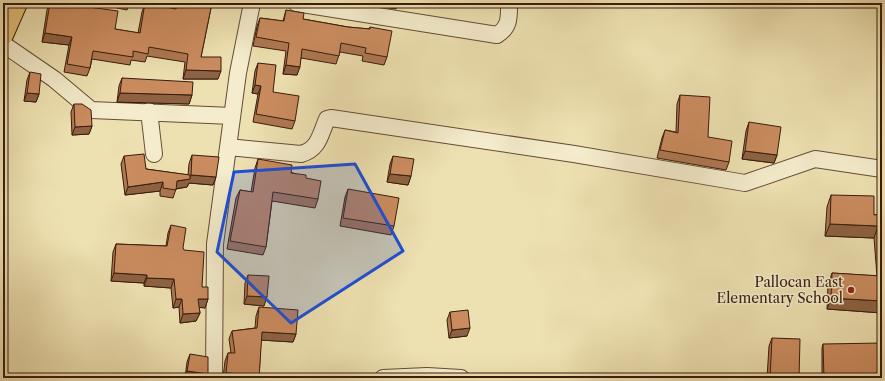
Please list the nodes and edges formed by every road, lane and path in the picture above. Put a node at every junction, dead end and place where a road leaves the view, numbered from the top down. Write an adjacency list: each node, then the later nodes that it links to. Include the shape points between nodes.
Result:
1 (17, 3): 5 (main road)
2 (252, 3): 8 (street)
3 (296, 3): 4 (street, via 497,35 504,31 508,24)
4 (509, 3)
5 (3, 35)
6 (3, 44): 7 (street, via 54,79 91,110)
7 (149, 111): 8 (street); 10 (street)
8 (232, 116): 9 (street)
9 (228, 147): 11 (street, via 301,154 309,152 316,147 327,119 331,118 574,154 745,183 815,159); 12 (street, via 215,244)
10 (154, 154)
11 (882, 169)
12 (214, 378)
13 (383, 378): 14 (street)
14 (461, 378)

